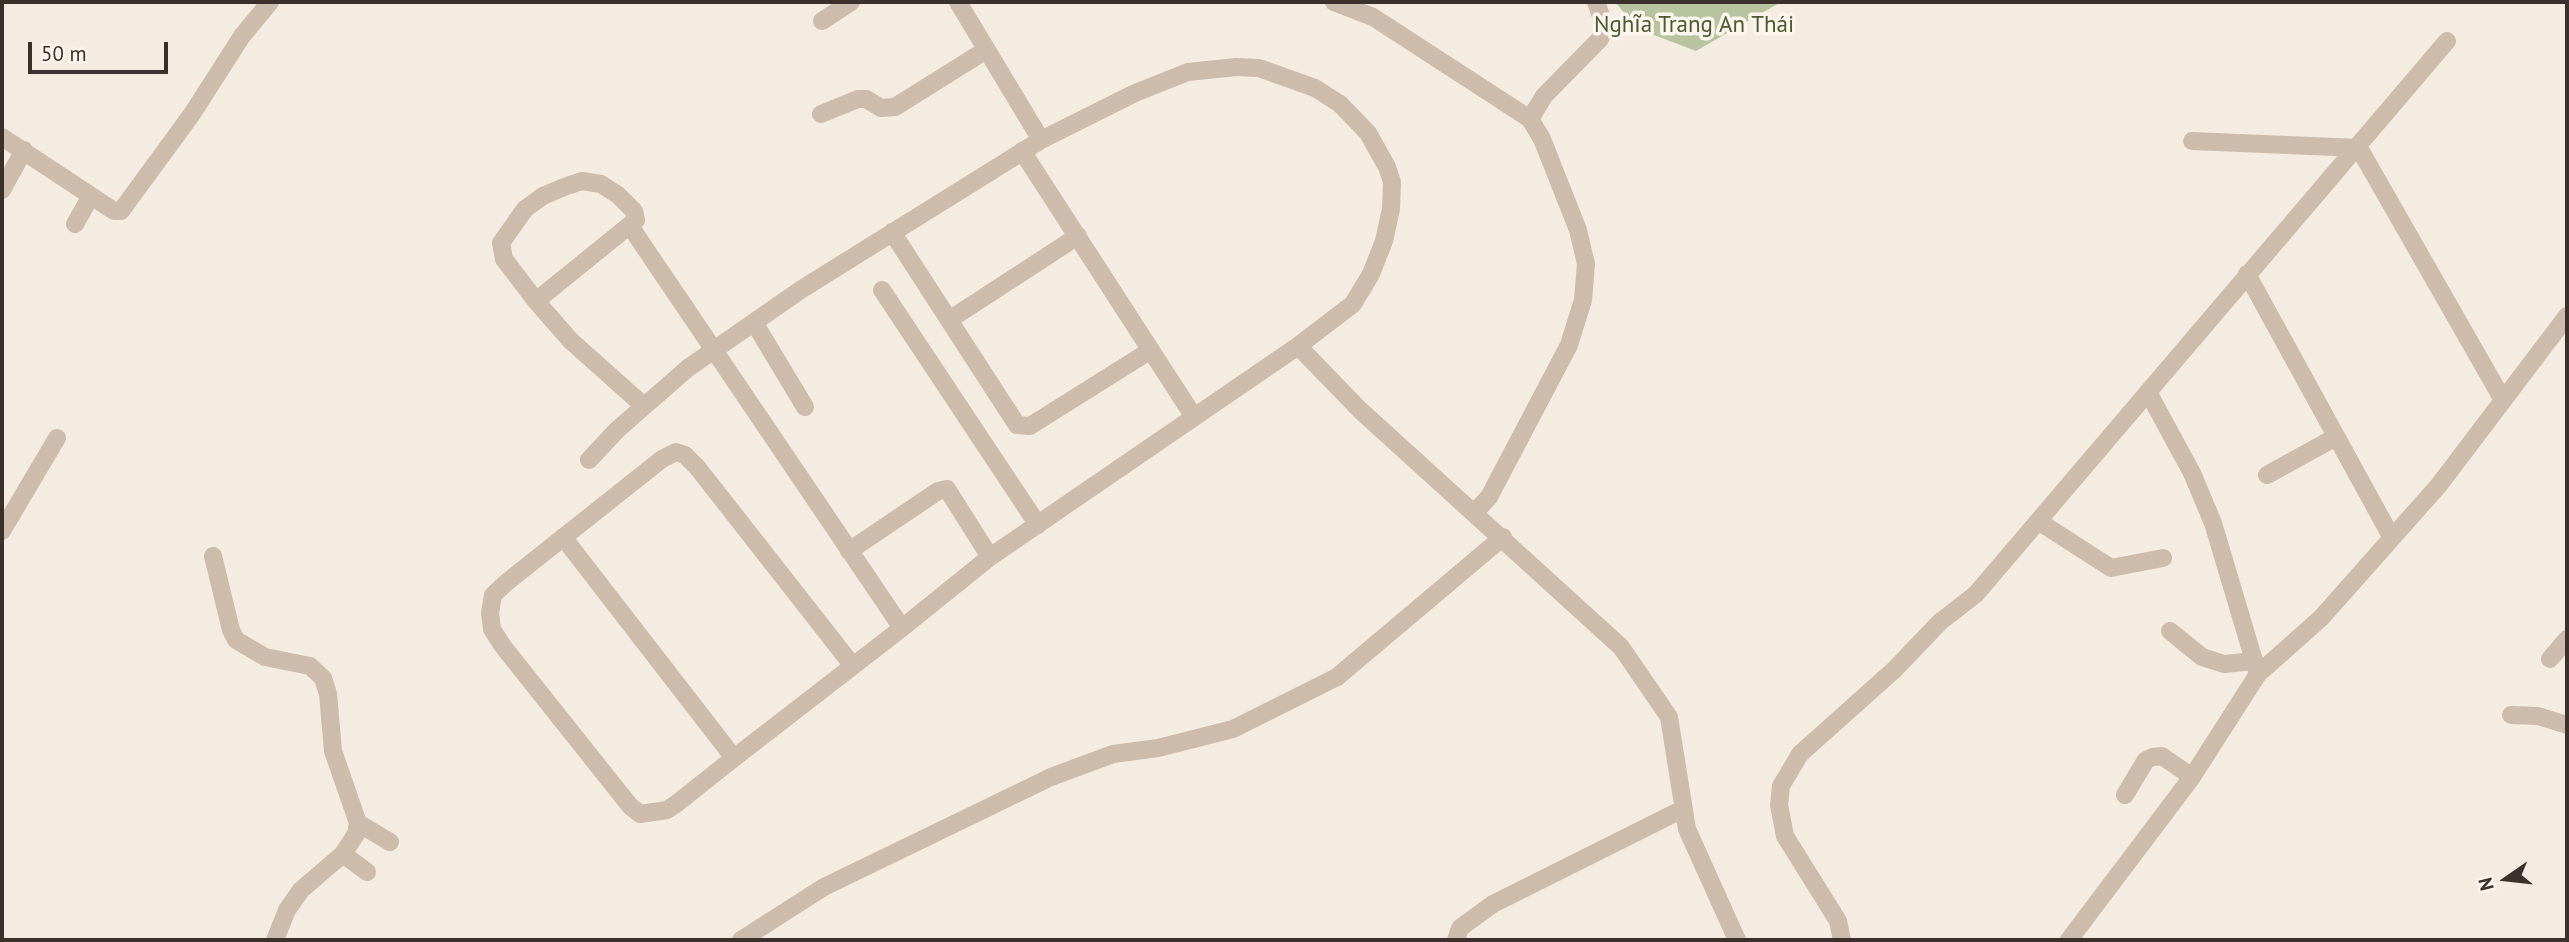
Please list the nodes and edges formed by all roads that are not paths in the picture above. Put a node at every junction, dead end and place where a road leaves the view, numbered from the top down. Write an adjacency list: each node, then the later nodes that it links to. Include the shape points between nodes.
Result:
1 (270, 2): 18 (street, via 125,208 114,211)
2 (851, 2): 6 (street)
3 (958, 2): 8 (street)
4 (1334, 2): 10 (street, via 1373,18)
5 (1596, 2): 10 (street, via 1605,27 1600,39 1544,96)
6 (822, 21)
7 (2447, 41): 14 (street)
8 (986, 50): 9 (street, via 895,107 881,108 858,99); 12 (street)
9 (821, 114)
10 (1530, 119): 41 (street, via 1578,230 1586,264 1583,300 1569,345 1489,497)
11 (2, 137): 15 (street)
12 (1041, 140): 16 (street); 29 (street, via 1188,72 1259,68 1315,88 1339,104 1368,133 1382,156 1392,182 1391,209 1384,241 1353,304)
13 (2192, 141): 14 (street)
14 (2358, 148): 23 (street); 33 (street)
15 (24, 150): 17 (street); 18 (street)
16 (1023, 151): 21 (street); 22 (street)
17 (2, 190)
18 (91, 196): 19 (street)
19 (75, 224)
20 (630, 226): 25 (street); 25 (street, via 636,220 634,211 601,184 582,181 542,196 525,209 501,243 504,259); 31 (street)
21 (892, 233): 27 (street); 28 (street)
22 (1078, 236): 27 (street); 30 (street)
23 (2247, 274): 32 (street); 37 (street)
24 (882, 290): 43 (street)
25 (536, 301): 34 (street, via 571,341)
26 (2567, 316): 33 (street)
27 (949, 320): 30 (street, via 1017,425 1025,427)
28 (755, 324): 31 (street); 35 (street)
29 (1298, 346): 36 (street); 41 (street, via 1360,410)
30 (1151, 350): 36 (street)
31 (713, 351): 34 (street); 48 (street)
32 (2148, 391): 42 (street); 57 (street, via 2214,523)
33 (2504, 400): 47 (street)
34 (644, 406): 39 (street)
35 (805, 407)
36 (1194, 417): 43 (street)
37 (2336, 437): 40 (street); 47 (street)
38 (57, 438): 44 (street)
39 (589, 460)
40 (2267, 475)
41 (1475, 512): 46 (street)
42 (2038, 521): 51 (street, via 2111,568); 72 (street, via 1976,594 1800,754 1781,786 1779,805 1785,836 1838,921)
43 (1038, 525): 50 (street)
44 (2, 531)
45 (563, 537): 56 (street, via 671,453 685,455); 60 (street); 60 (street, via 493,596 491,622 502,645 640,814 667,810)
46 (1503, 537): 63 (street, via 1610,634 1669,717); 69 (street, via 1337,677 1233,729 1113,754 1051,777 824,887)
47 (2392, 538): 57 (street, via 2321,618)
48 (849, 551): 50 (street, via 947,489); 52 (street)
49 (213, 556): 64 (street, via 236,640 265,657 310,666 323,678 333,751)
50 (990, 557): 52 (street)
51 (2163, 558)
52 (902, 628): 56 (street)
53 (2170, 631): 57 (street, via 2202,657)
54 (2567, 639): 55 (street)
55 (2550, 659)
56 (853, 666): 60 (street)
57 (2256, 667): 61 (street)
58 (2511, 715): 59 (street)
59 (2567, 724)
60 (734, 758)
61 (2192, 777): 62 (street, via 2162,756 2153,757); 73 (street)
62 (2125, 795)
63 (1682, 809): 70 (street, via 1493,904 1461,928); 71 (street)
64 (358, 823): 65 (street); 66 (street)
65 (390, 842)
66 (343, 854): 67 (street); 68 (street, via 301,890)
67 (367, 872)
68 (275, 940)
69 (741, 940)
70 (1456, 940)
71 (1737, 940)
72 (1842, 940)
73 (2069, 940)

